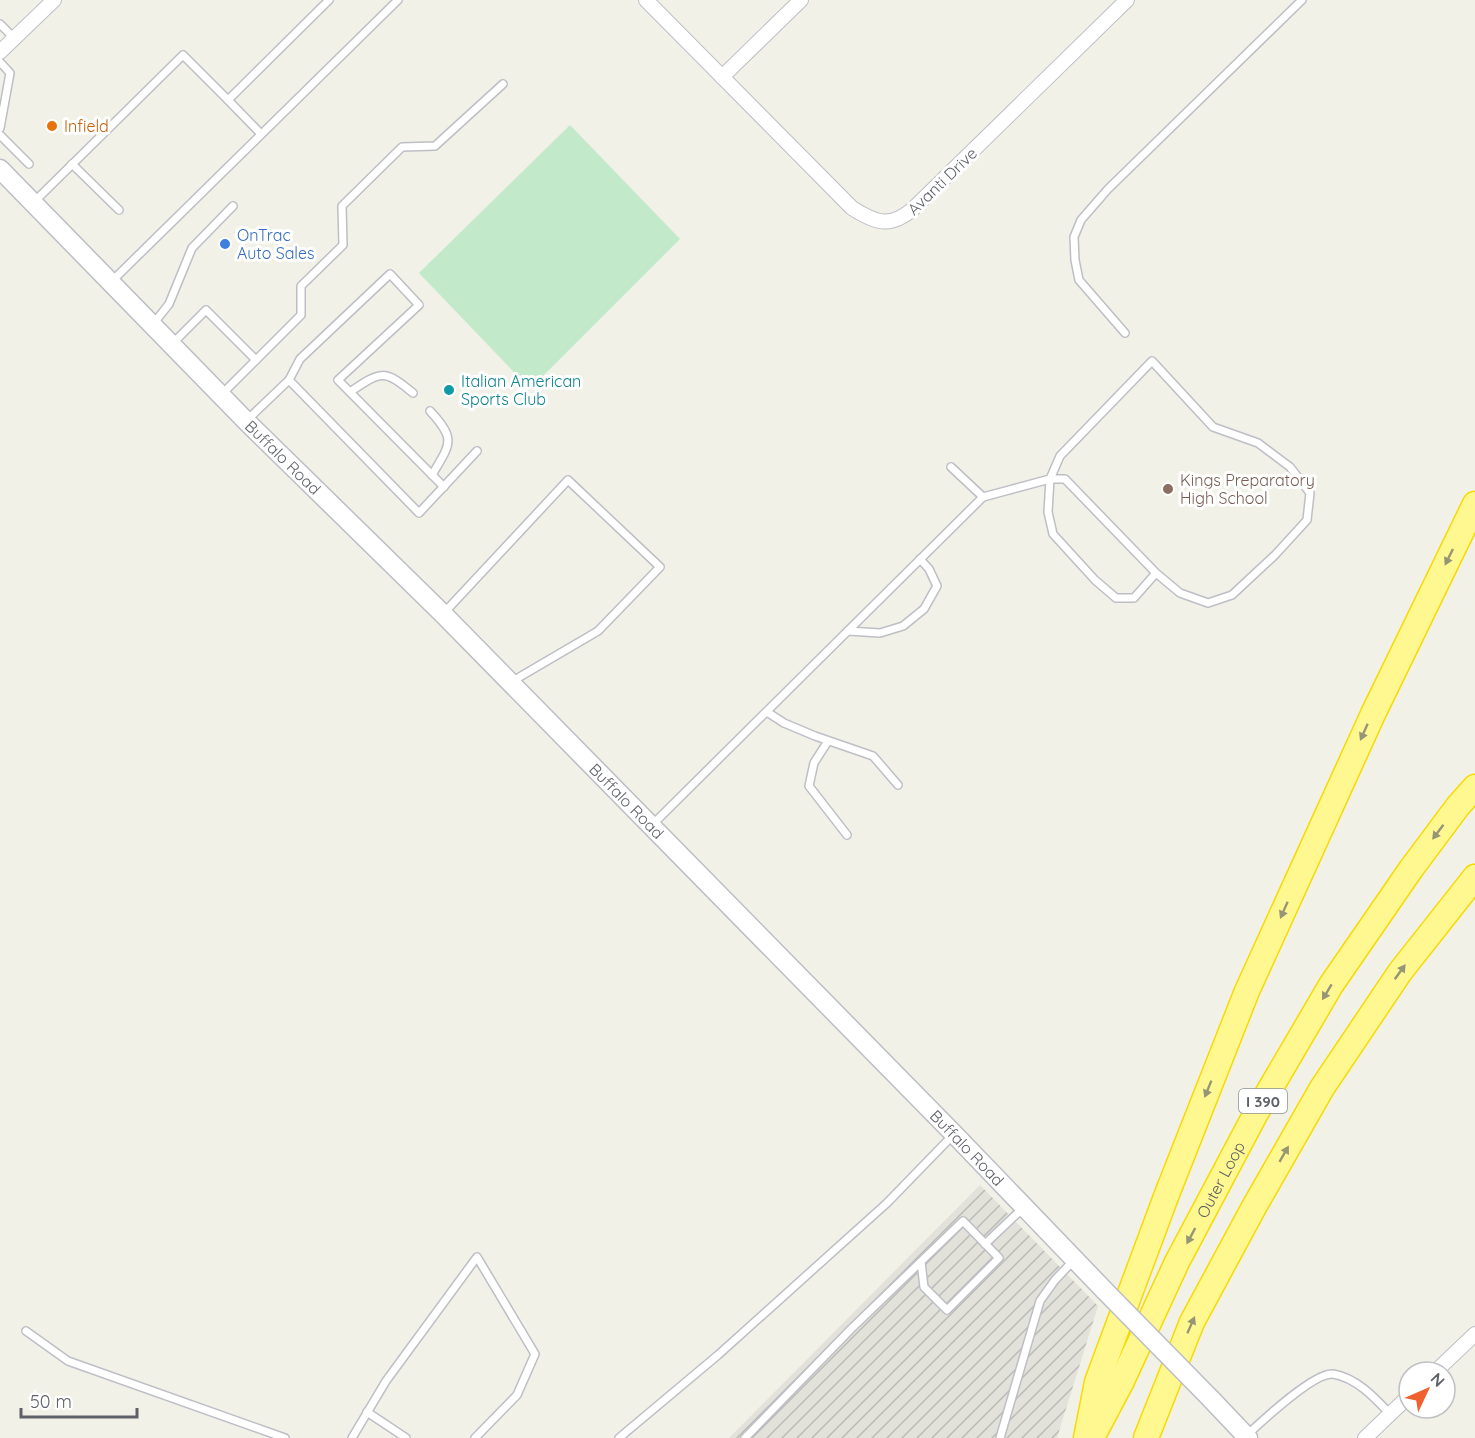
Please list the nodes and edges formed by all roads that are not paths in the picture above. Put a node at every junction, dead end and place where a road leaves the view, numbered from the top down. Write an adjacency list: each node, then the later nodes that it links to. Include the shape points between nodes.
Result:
1 (54, 0): 9 (street)
2 (329, 0): 14 (lane)
3 (398, 0): 16 (lane)
4 (646, 0): 12 (street, Avanti Drive)
5 (801, 0): 12 (street)
6 (1127, 0): 12 (street, Avanti Drive, via 914,208 889,223 852,208)
7 (1302, 0): 26 (lane, via 1081,220 1074,237 1079,280)
8 (0, 24): 9 (lane)
9 (14, 38): 10 (street)
10 (0, 52)
11 (0, 62): 15 (lane, via 10,73)
12 (722, 77)
13 (503, 84): 28 (lane, via 435,146 402,147 342,206 343,245 301,286 301,315)
14 (228, 100): 16 (lane); 19 (lane, via 183,55)
15 (0, 128)
16 (261, 134): 24 (lane)
17 (0, 135): 18 (lane)
18 (29, 164)
19 (72, 164): 21 (lane); 23 (lane)
20 (0, 170): 21 (main road, Buffalo Road)
21 (33, 203): 24 (main road, Buffalo Road)
22 (233, 206): 25 (lane, via 192,248 169,304)
23 (119, 210)
24 (111, 282): 25 (main road, Buffalo Road)
25 (152, 325): 27 (main road, Buffalo Road)
26 (1125, 333)
27 (172, 345): 28 (lane, via 206,310); 32 (main road, Buffalo Road)
28 (256, 360): 32 (lane)
29 (289, 380): 30 (lane, via 300,359 390,274 419,305 338,380); 34 (lane); 39 (lane, via 419,513)
30 (350, 392): 31 (lane, via 373,376 383,376 393,377); 37 (lane)
31 (413, 393)
32 (221, 395): 34 (main road, Buffalo Road)
33 (430, 411): 37 (lane, via 446,429 449,447)
34 (246, 421): 44 (main road, Buffalo Road)
35 (477, 451): 39 (lane)
36 (951, 467): 40 (lane)
37 (432, 475): 39 (lane)
38 (1050, 479): 40 (lane); 43 (lane, via 1065,479); 43 (lane, via 1048,512 1053,534 1102,586 1116,598 1134,598); 43 (lane, via 1060,456 1152,361 1213,427 1258,443 1290,467 1310,493 1307,520 1232,595 1208,603 1180,593)
39 (444, 487)
40 (983, 497): 42 (lane)
41 (1475, 504): 73 (highway, one-way to 73, via 1373,714 1247,991 1097,1382)
42 (920, 559): 45 (lane); 45 (lane, via 937,586 924,609 903,626 880,633)
43 (1156, 573)
44 (443, 614): 46 (main road, Buffalo Road); 46 (lane, via 568,480 660,567 598,631)
45 (848, 631): 47 (lane)
46 (510, 683): 51 (main road, Buffalo Road)
47 (767, 712): 48 (lane, via 783,723); 51 (lane)
48 (828, 741): 49 (lane, via 873,756); 52 (lane, via 814,763 809,786)
49 (898, 784)
50 (1475, 787): 74 (highway, Outer Loop / I 390, one-way to 74, via 1411,869 1326,995 1251,1123)
51 (651, 826): 54 (main road, Buffalo Road)
52 (847, 835)
53 (1475, 877): 75 (highway, I 390, one-way to 53, via 1192,1322 1322,1088 1400,972)
54 (954, 1134): 55 (main road, Buffalo Road); 70 (lane, via 887,1203)
55 (1023, 1208): 56 (lane); 57 (main road, Buffalo Road)
56 (985, 1244): 58 (lane, via 963,1221); 58 (lane, via 999,1258 947,1310 924,1287)
57 (1074, 1260): 65 (main road, Buffalo Road, bridge); 72 (lane, via 1040,1301)
58 (921, 1262): 71 (lane)
59 (26, 1331): 66 (lane, via 68,1361)
60 (1475, 1334): 61 (street)
61 (1447, 1360)
62 (1397, 1407): 64 (street)
63 (367, 1412): 67 (lane); 68 (lane); 69 (lane, via 477,1257 535,1354 517,1395)
64 (1390, 1414): 65 (lane, via 1369,1392 1331,1374 1306,1386); 76 (street)
65 (1247, 1437)
66 (285, 1438)
67 (352, 1438)
68 (406, 1438)
69 (475, 1438)
70 (619, 1438)
71 (745, 1438)
72 (1000, 1438)
73 (1086, 1438)
74 (1091, 1438)
75 (1146, 1438)
76 (1365, 1438)

